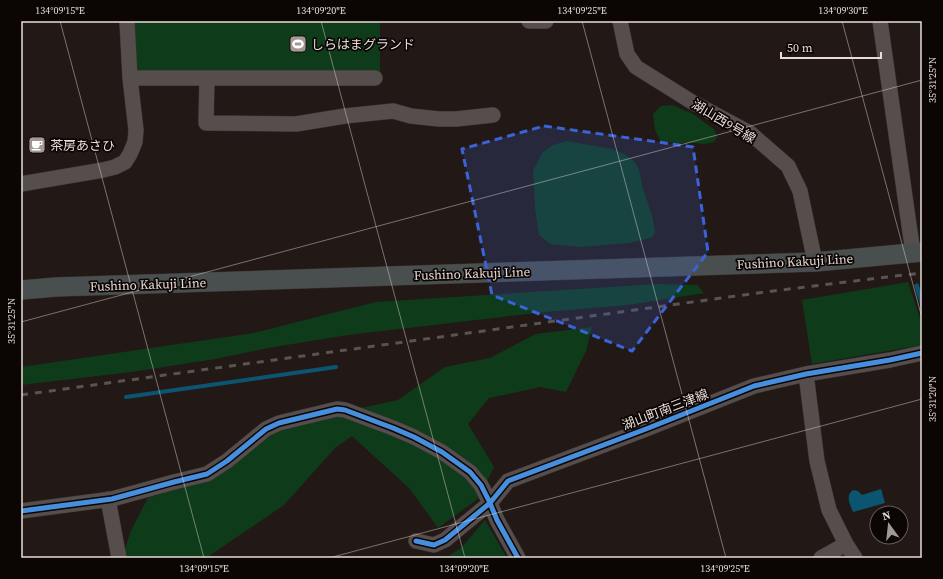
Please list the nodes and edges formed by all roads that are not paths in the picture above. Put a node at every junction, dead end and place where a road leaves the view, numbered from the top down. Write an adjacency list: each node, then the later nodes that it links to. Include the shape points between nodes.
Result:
1 (127, 21): 6 (street)
2 (530, 21): 3 (street)
3 (546, 21)
4 (620, 21): 12 (street, 湖山西9号線, via 627,54 636,67 692,102 750,133 788,166 800,191)
5 (880, 21): 11 (street)
6 (130, 78): 7 (street); 10 (street, via 136,136 130,154 124,162 103,170)
7 (207, 78): 8 (street); 9 (street, via 206,123 296,124 393,111 438,119)
8 (375, 78)
9 (493, 115)
10 (21, 184)
11 (918, 252): 12 (main road, Fushino Kakuji Line)
12 (815, 262): 13 (main road, Fushino Kakuji Line)
13 (21, 290)
14 (922, 353): 15 (street, 湖山町南三津線)
15 (806, 374): 17 (street, 湖山町南三津線, via 754,386 508,481); 20 (street, via 817,461 829,510)
16 (108, 499): 17 (street, via 207,474 266,429 279,423 337,409 393,428 442,452 470,472 481,485); 18 (street); 21 (street)
17 (490, 503): 19 (street, 湖山町南三津線, via 434,546); 22 (street)
18 (21, 511)
19 (416, 541)
20 (846, 544): 23 (street); 24 (street)
21 (119, 558)
22 (518, 558)
23 (822, 558)
24 (855, 558)

